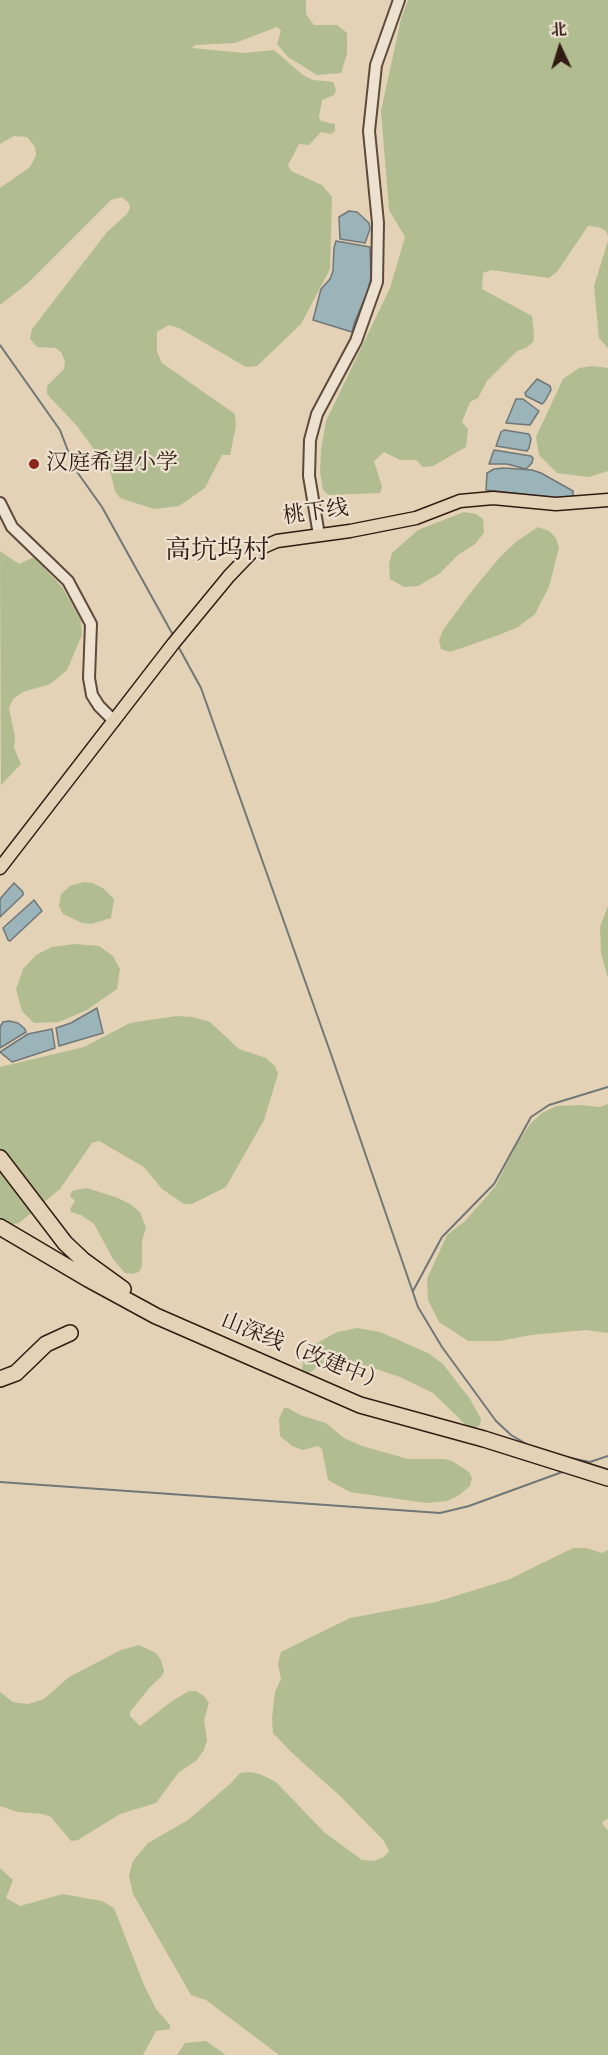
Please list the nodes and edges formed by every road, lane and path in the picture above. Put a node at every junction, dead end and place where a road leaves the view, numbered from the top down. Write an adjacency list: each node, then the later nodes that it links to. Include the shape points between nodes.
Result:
1 (399, 0): 4 (street, via 376,65 369,131 378,223 377,282 356,341 317,414 310,440 309,476)
2 (608, 500): 4 (main road, 桃下线, via 556,504 480,498 460,501 416,518)
3 (0, 503): 5 (street, via 12,527 68,581 91,624 88,678 92,695)
4 (319, 535): 5 (main road, 桃下线, via 277,541 244,559)
5 (114, 722): 6 (main road, 桃下线)
6 (0, 868)
7 (0, 1158): 10 (highway, via 49,1224 83,1260)
8 (0, 1227): 10 (highway, 山深线（改建中）, via 156,1316)
9 (70, 1333): 11 (highway, via 46,1344 16,1372)
10 (212, 1341): 12 (highway, 山深线（改建中）, via 360,1405)
11 (0, 1379)
12 (608, 1478)

